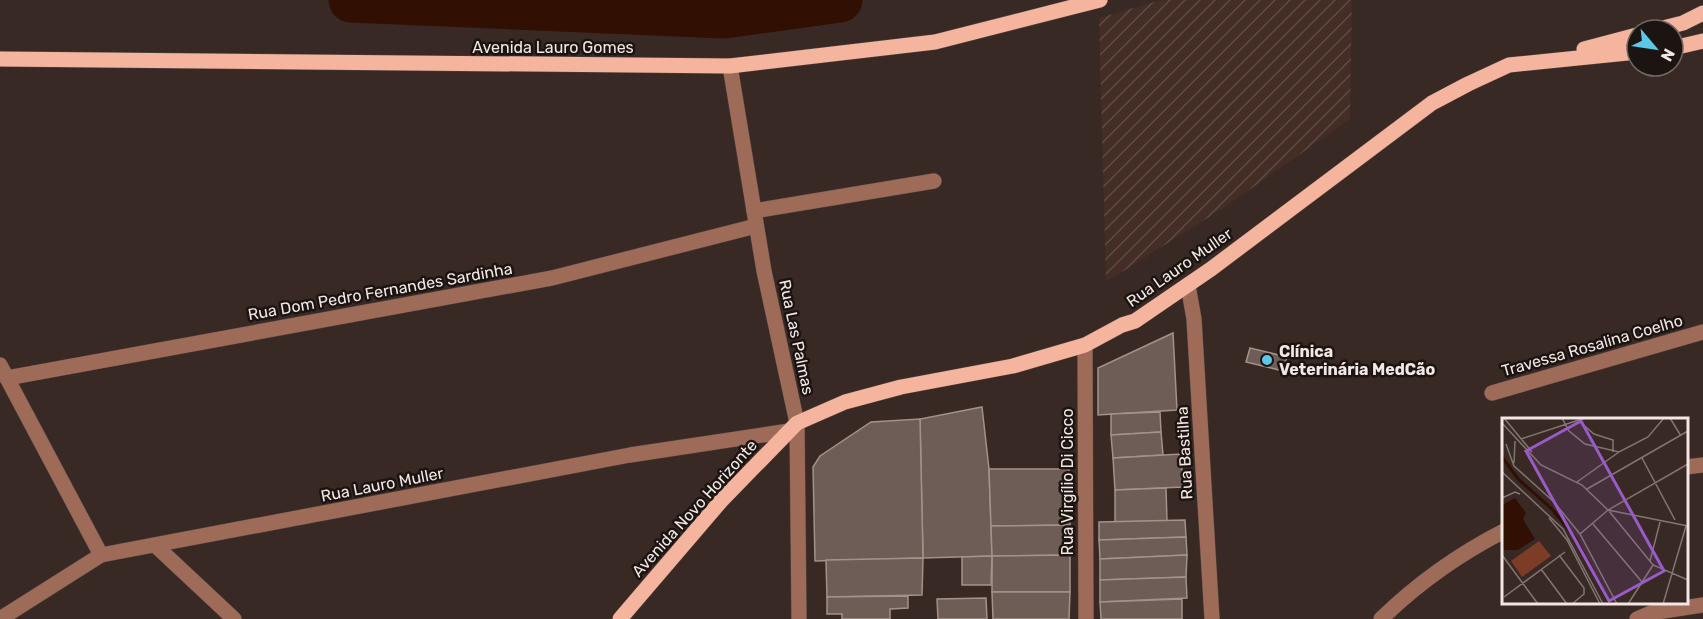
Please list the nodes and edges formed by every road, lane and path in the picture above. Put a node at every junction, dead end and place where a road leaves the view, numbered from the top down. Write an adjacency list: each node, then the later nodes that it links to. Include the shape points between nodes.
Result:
1 (1100, 0): 10 (main road, Avenida Lauro Gomes, via 935,42)
2 (1703, 13): 3 (main road)
3 (1685, 21)
4 (1625, 38): 9 (main road, Rua Lauro Muller)
5 (1703, 41): 6 (main road)
6 (1685, 45)
7 (1625, 53): 9 (main road, Rua Lauro Muller)
8 (0, 59): 10 (main road, Avenida Lauro Gomes)
9 (1543, 60): 13 (main road, Rua Lauro Muller, via 1509,65 1432,104)
10 (730, 66): 12 (street, Rua Las Palmas)
11 (934, 181): 12 (street, Rua Dom Pedro Fernandes Sardinha)
12 (755, 219): 16 (street, Rua Dom Pedro Fernandes Sardinha, via 552,278); 18 (street, Rua Las Palmas)
13 (1188, 285): 15 (main road, Rua Lauro Muller, via 1135,321); 30 (street, Rua Bastilha, via 1194,319)
14 (1703, 332): 17 (street, Travessa Rosalina Coelho)
15 (1085, 345): 18 (main road, Rua Lauro Muller, via 1013,366 845,402); 29 (street, Rua Virgílio Di Cicco)
16 (4, 371): 23 (street)
17 (1492, 393)
18 (793, 427): 22 (street, Rua Lauro Muller); 27 (main road, Avenida Novo Horizonte, via 721,501); 28 (street, Rua Las Palmas)
19 (1703, 465): 20 (street)
20 (1688, 467)
21 (1502, 532): 31 (street, via 1443,567)
22 (156, 546): 23 (street, Rua Lauro Muller); 26 (street)
23 (101, 555): 25 (street, Rua Lauro Muller)
24 (1703, 605): 32 (street)
25 (0, 619)
26 (234, 619)
27 (620, 619)
28 (799, 619)
29 (1086, 619)
30 (1212, 619)
31 (1381, 619)
32 (1636, 619)

